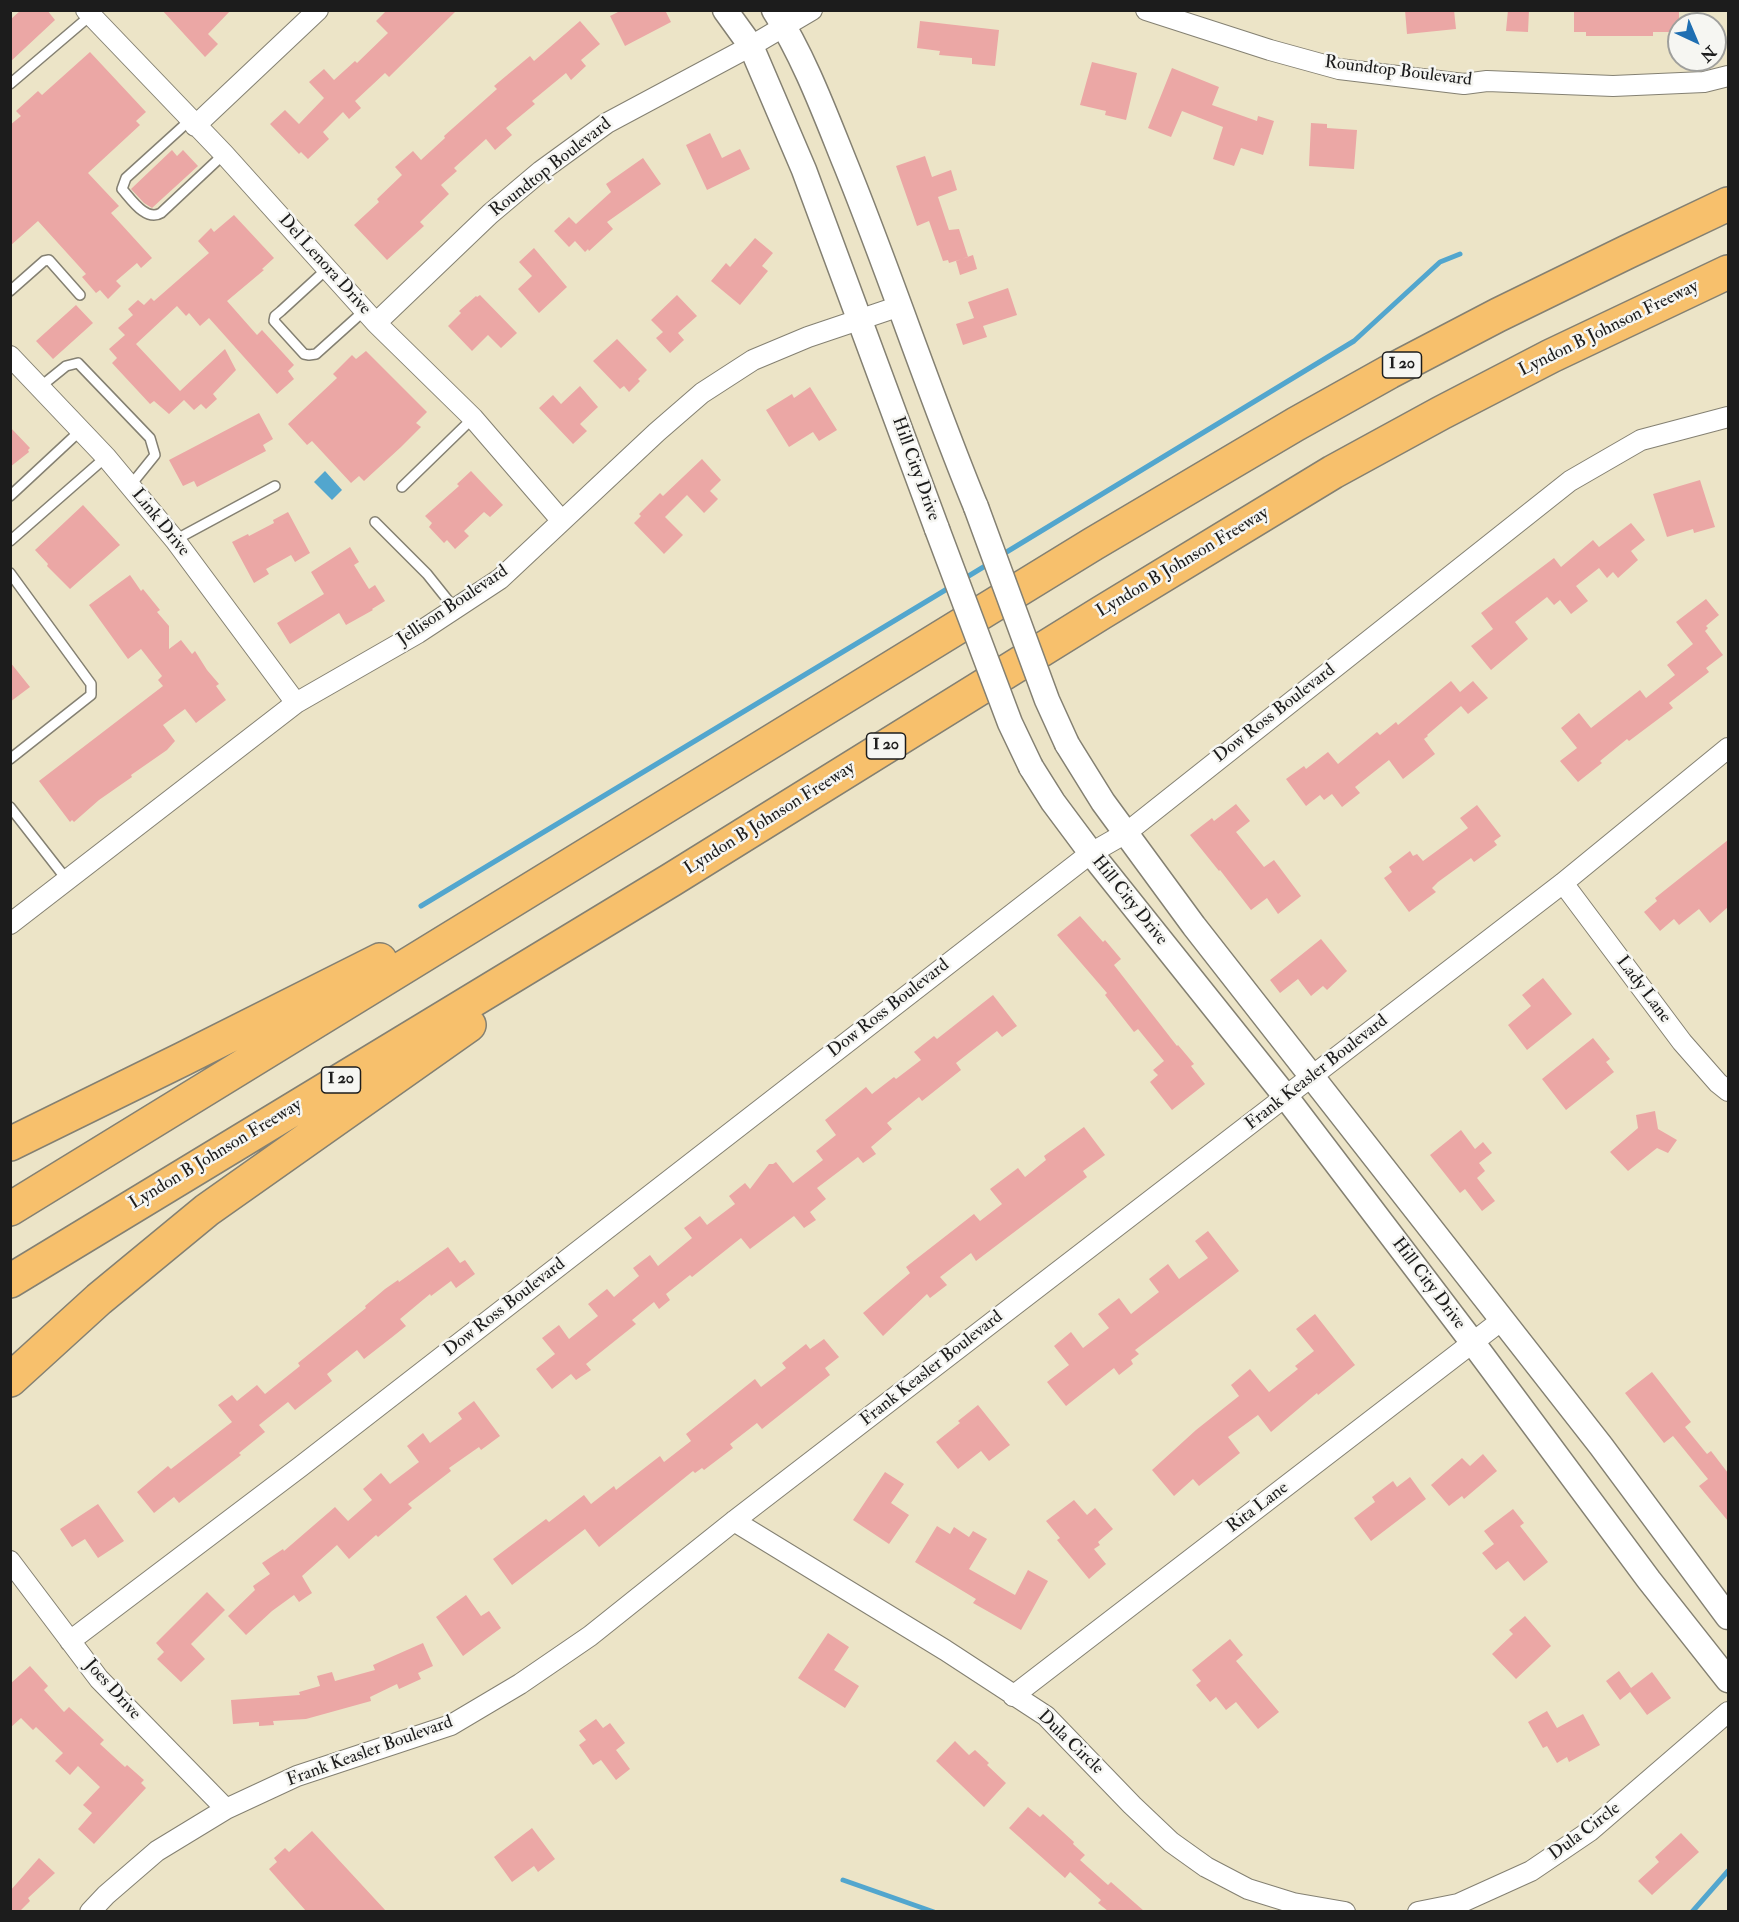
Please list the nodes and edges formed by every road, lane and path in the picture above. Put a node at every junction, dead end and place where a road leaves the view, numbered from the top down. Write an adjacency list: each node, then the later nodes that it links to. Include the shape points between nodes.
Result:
1 (318, 10): 10 (street)
2 (725, 10): 7 (street, Hill City Drive)
3 (812, 10): 6 (street, Roundtop Boulevard)
4 (1146, 10): 8 (street, Roundtop Boulevard, via 1339,69 1464,84 1487,81 1613,86 1704,82)
5 (88, 13): 9 (lane); 10 (street, Del Lenora Drive)
6 (779, 19): 7 (street, Roundtop Boulevard); 17 (street, Hill City Drive, via 837,144)
7 (751, 46): 18 (street, Roundtop Boulevard, via 608,123 542,171); 19 (street, Hill City Drive, via 804,170)
8 (1728, 76)
9 (10, 84)
10 (192, 123): 11 (street, Del Lenora Drive); 11 (lane, via 126,178 122,189 136,205 156,216)
11 (224, 154): 13 (street, Del Lenora Drive)
12 (1726, 205): 41 (highway, I 20, via 1498,315 1296,424 1083,550)
13 (328, 268): 18 (street, Del Lenora Drive); 18 (lane, via 274,321 309,356)
14 (1728, 272): 44 (highway, Lyndon B Johnson Freeway / I 20, via 1551,356 1333,472)
15 (10, 291): 16 (lane, via 49,260)
16 (80, 295)
17 (900, 306): 19 (street, Jellison Boulevard); 40 (street, Hill City Drive, bridge, via 1047,700 1066,744)
18 (371, 316): 23 (street, Del Lenora Drive)
19 (860, 320): 30 (street, Jellison Boulevard, via 753,360 702,393); 42 (street, Hill City Drive, bridge, via 1010,723 1031,767)
20 (10, 356): 21 (street, Link Drive)
21 (40, 387): 24 (street, Link Drive); 26 (lane, via 66,366 78,363 150,438 155,455)
22 (1728, 417): 40 (street, Dow Ross Boulevard, via 1641,440 1570,481)
23 (472, 418): 28 (lane); 30 (street, Del Lenora Drive)
24 (81, 430): 25 (street, Link Drive); 29 (lane)
25 (106, 457): 26 (street, Link Drive); 33 (lane)
26 (130, 486): 32 (street, Link Drive)
27 (275, 486): 32 (lane)
28 (402, 487)
29 (10, 496)
30 (561, 520): 35 (street, Jellison Boulevard, via 500,579)
31 (375, 522): 35 (lane, via 427,574)
32 (175, 540): 36 (street, Link Drive)
33 (10, 541)
34 (10, 573): 38 (lane, via 91,684 91,695)
35 (455, 609): 36 (street, Jellison Boulevard)
36 (296, 703): 43 (street, Jellison Boulevard)
37 (1728, 748): 45 (street, Frank Keasler Boulevard)
38 (10, 759)
39 (10, 807): 43 (lane)
40 (1126, 832): 42 (street, Dow Ross Boulevard); 47 (street, Hill City Drive)
41 (595, 851): 50 (highway); 51 (highway, I 20)
42 (1090, 853): 49 (street, Hill City Drive); 59 (street, Dow Ross Boulevard)
43 (67, 880): 46 (street, Jellison Boulevard)
44 (672, 880): 52 (highway, Lyndon B Johnson Freeway / I 20); 55 (highway, via 207,1210 99,1299)
45 (1563, 883): 47 (street, Frank Keasler Boulevard); 48 (street, Lady Lane, via 1682,1042)
46 (10, 924)
47 (1312, 1076): 49 (street, Frank Keasler Boulevard); 53 (street, Hill City Drive)
48 (1728, 1091)
49 (1286, 1097): 54 (street, Hill City Drive); 56 (street, Frank Keasler Boulevard)
50 (10, 1143)
51 (10, 1209)
52 (10, 1281)
53 (1502, 1320): 54 (street, Rita Lane); 58 (street, Hill City Drive)
54 (1473, 1343): 60 (street, Hill City Drive); 61 (street, Rita Lane)
55 (10, 1380)
56 (734, 1521): 61 (street, Dula Circle); 63 (street, Frank Keasler Boulevard, via 590,1636 451,1725 297,1776)
57 (10, 1561): 59 (street, Joes Drive)
58 (1728, 1617)
59 (70, 1641): 63 (street, Joes Drive, via 99,1679)
60 (1728, 1680)
61 (1013, 1696): 65 (street, Dula Circle, via 1046,1716 1155,1827 1206,1867 1248,1889 1293,1903)
62 (1728, 1712): 66 (street, Dula Circle, via 1590,1831 1531,1871 1458,1904)
63 (226, 1809): 64 (street, Frank Keasler Boulevard, via 157,1851)
64 (90, 1911)
65 (1345, 1911)
66 (1418, 1911)

